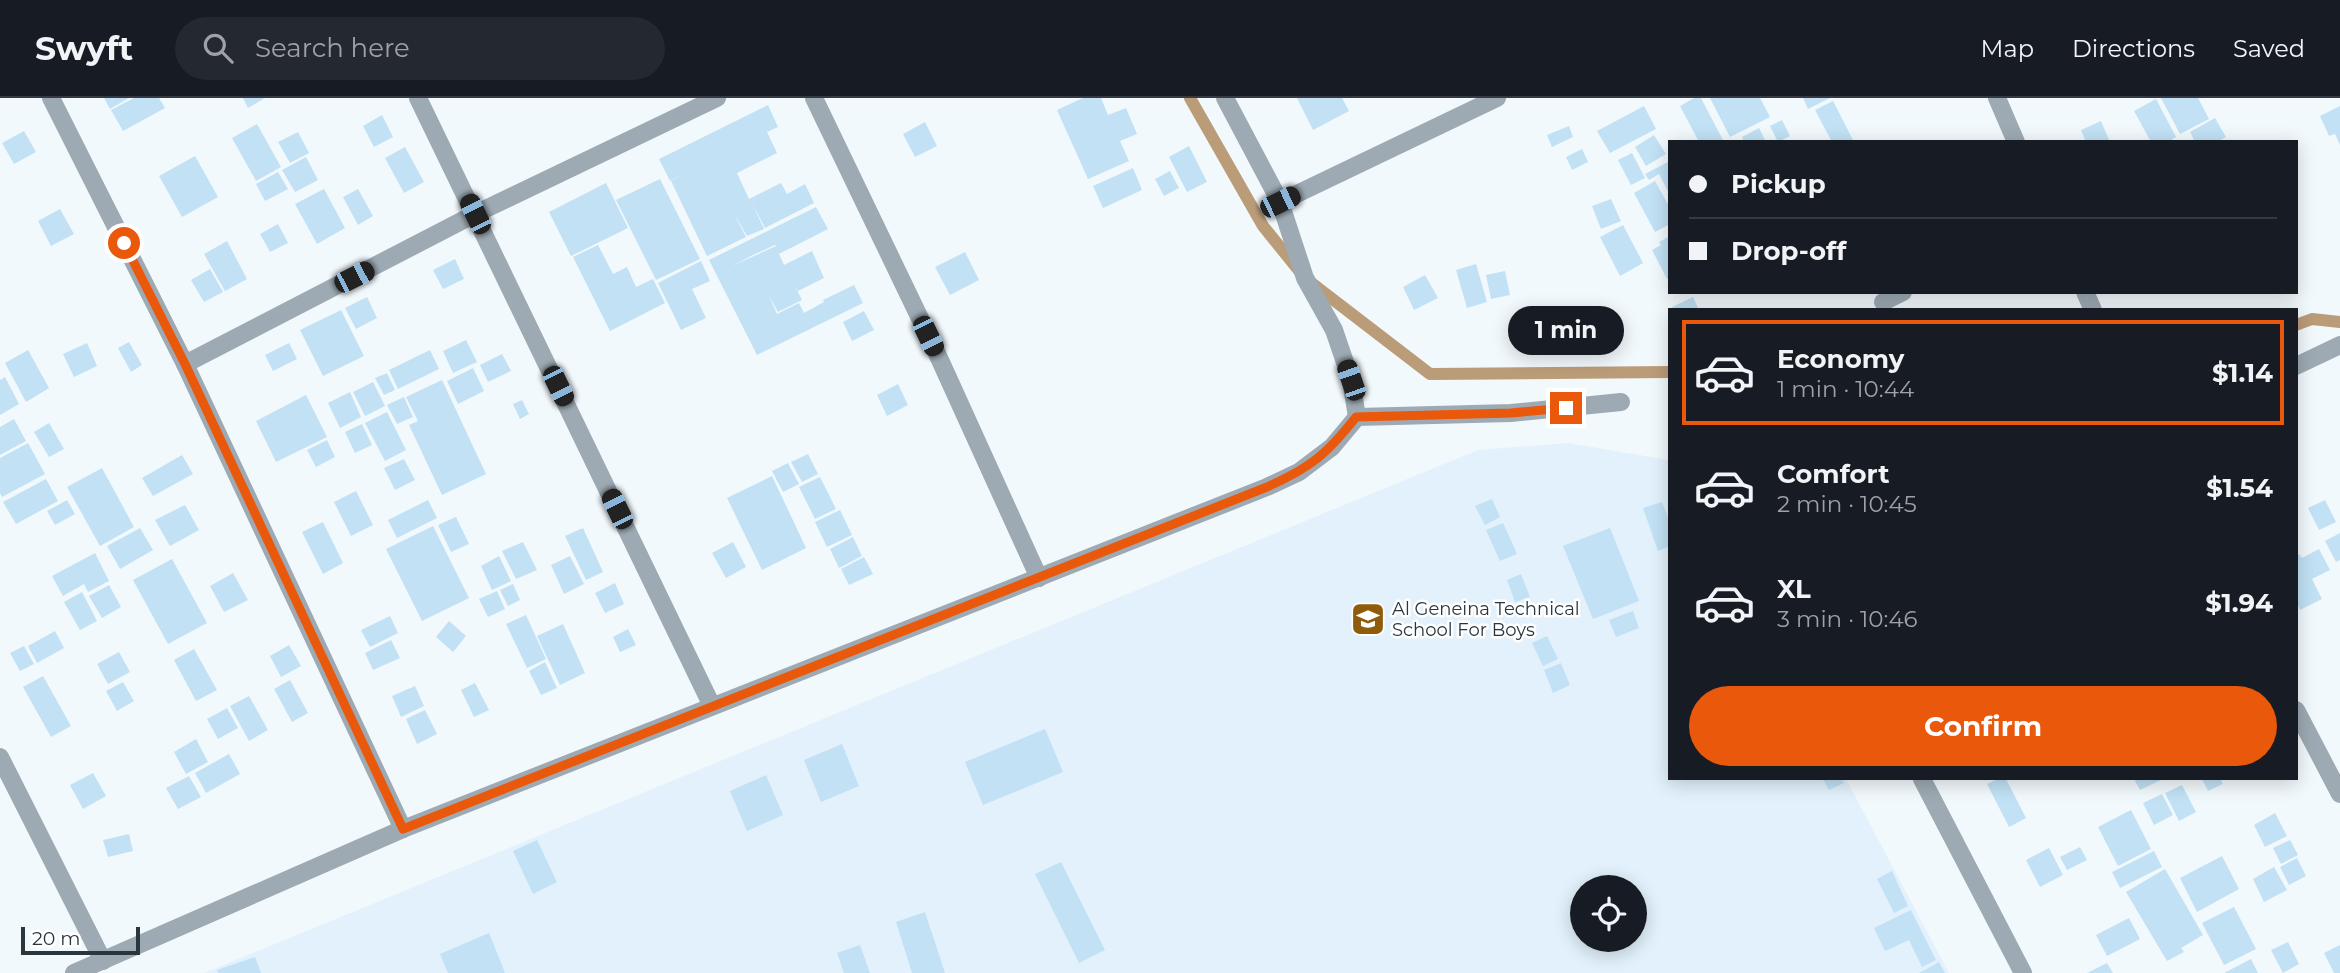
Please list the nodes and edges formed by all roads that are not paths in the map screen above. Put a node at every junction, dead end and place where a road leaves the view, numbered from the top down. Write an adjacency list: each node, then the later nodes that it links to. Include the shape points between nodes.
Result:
1 (51, 98): 14 (street)
2 (418, 98): 10 (street)
3 (717, 98): 10 (street)
4 (814, 98): 18 (street)
5 (1225, 98): 9 (street)
6 (1497, 98): 9 (street)
7 (1997, 98): 8 (street)
8 (2015, 140)
9 (1280, 202): 17 (street, via 1305,278 1334,330 1351,380)
10 (475, 214): 14 (street); 19 (street)
11 (1899, 294): 12 (street)
12 (1883, 302)
13 (2340, 345): 15 (street)
14 (185, 364): 24 (street)
15 (2298, 365)
16 (1621, 402): 17 (street, via 1511,413)
17 (1356, 417): 18 (street, via 1332,447 1299,472)
18 (1039, 578): 19 (street)
19 (712, 706): 24 (street)
20 (2298, 714): 23 (street)
21 (0, 757): 25 (street)
22 (1923, 780): 27 (street)
23 (2340, 794)
24 (403, 829): 25 (street)
25 (103, 961): 26 (street)
26 (74, 973)
27 (2023, 973)

